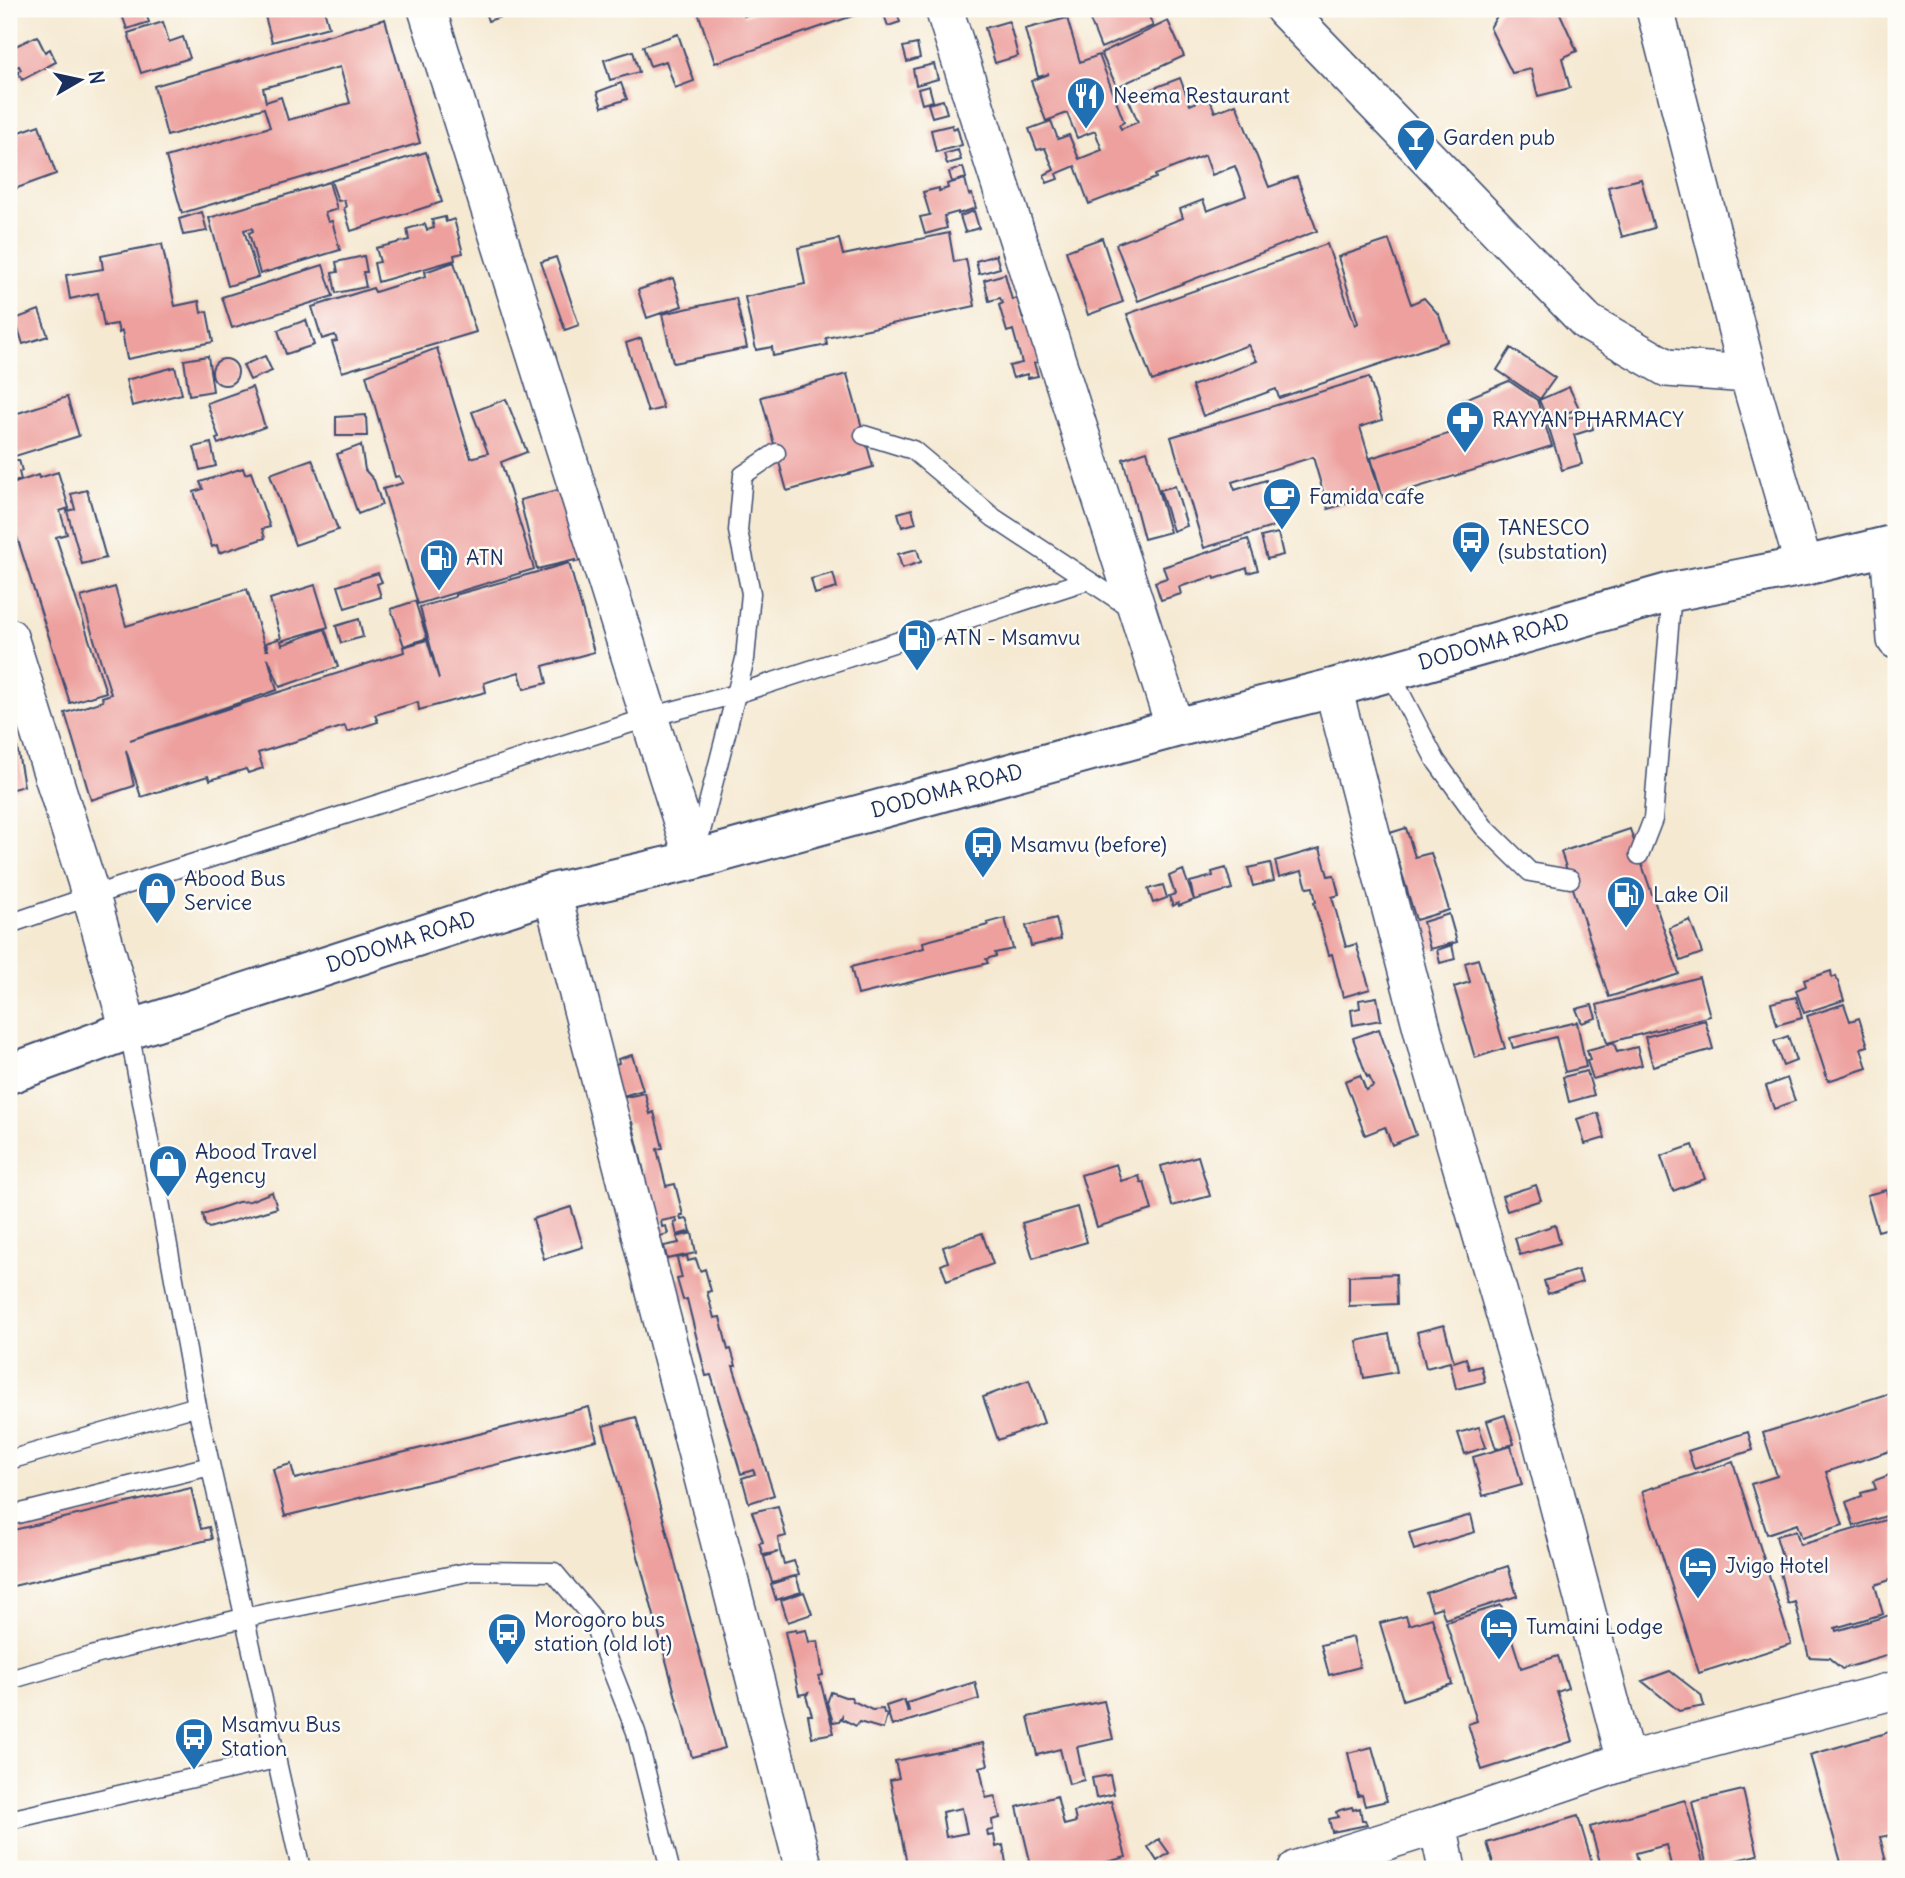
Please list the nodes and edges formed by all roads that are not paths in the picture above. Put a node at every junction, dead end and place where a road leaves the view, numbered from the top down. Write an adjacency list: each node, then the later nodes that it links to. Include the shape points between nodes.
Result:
1 (427, 9): 19 (street)
2 (944, 9): 12 (street)
3 (1284, 9): 5 (street, via 1587,322 1667,369)
4 (1655, 9): 5 (street)
5 (1748, 374): 9 (street)
6 (864, 435): 10 (lane, via 913,450 994,518)
7 (776, 453): 18 (lane, via 743,475 738,531 751,593 746,659)
8 (1892, 545): 9 (highway, DODOMA ROAD); 13 (street)
9 (1804, 566): 11 (highway, DODOMA ROAD)
10 (1088, 580): 12 (lane); 18 (lane)
11 (1672, 592): 16 (highway, DODOMA ROAD); 21 (lane, via 1653,819)
12 (1138, 613): 20 (street)
13 (1896, 628): 15 (street)
14 (9, 638): 25 (street)
15 (1896, 640)
16 (1389, 671): 17 (highway, DODOMA ROAD); 23 (lane, via 1436,761 1484,827 1530,873)
17 (1333, 688): 20 (highway, DODOMA ROAD); 37 (street, via 1429,1055 1539,1431)
18 (736, 694): 19 (lane); 22 (lane)
19 (650, 717): 22 (street); 25 (lane)
20 (1175, 728): 22 (highway, DODOMA ROAD)
21 (1639, 855)
22 (694, 860): 24 (highway, DODOMA ROAD)
23 (1570, 879)
24 (552, 893): 27 (highway, DODOMA ROAD); 42 (street)
25 (91, 896): 26 (lane); 27 (street)
26 (9, 924)
27 (129, 1030): 28 (highway, DODOMA ROAD); 29 (lane)
28 (9, 1074)
29 (197, 1406): 30 (lane); 31 (lane)
30 (9, 1460)
31 (210, 1466): 32 (lane); 33 (lane)
32 (9, 1516)
33 (243, 1618): 34 (lane); 36 (lane); 41 (lane, via 473,1571 554,1572 590,1615 636,1732)
34 (9, 1680)
35 (1896, 1690): 37 (street)
36 (276, 1759): 38 (lane); 40 (lane)
37 (1626, 1761): 39 (street)
38 (9, 1820)
39 (1438, 1825): 43 (street); 44 (street)
40 (300, 1869)
41 (670, 1869)
42 (804, 1869)
43 (1297, 1869)
44 (1447, 1869)

